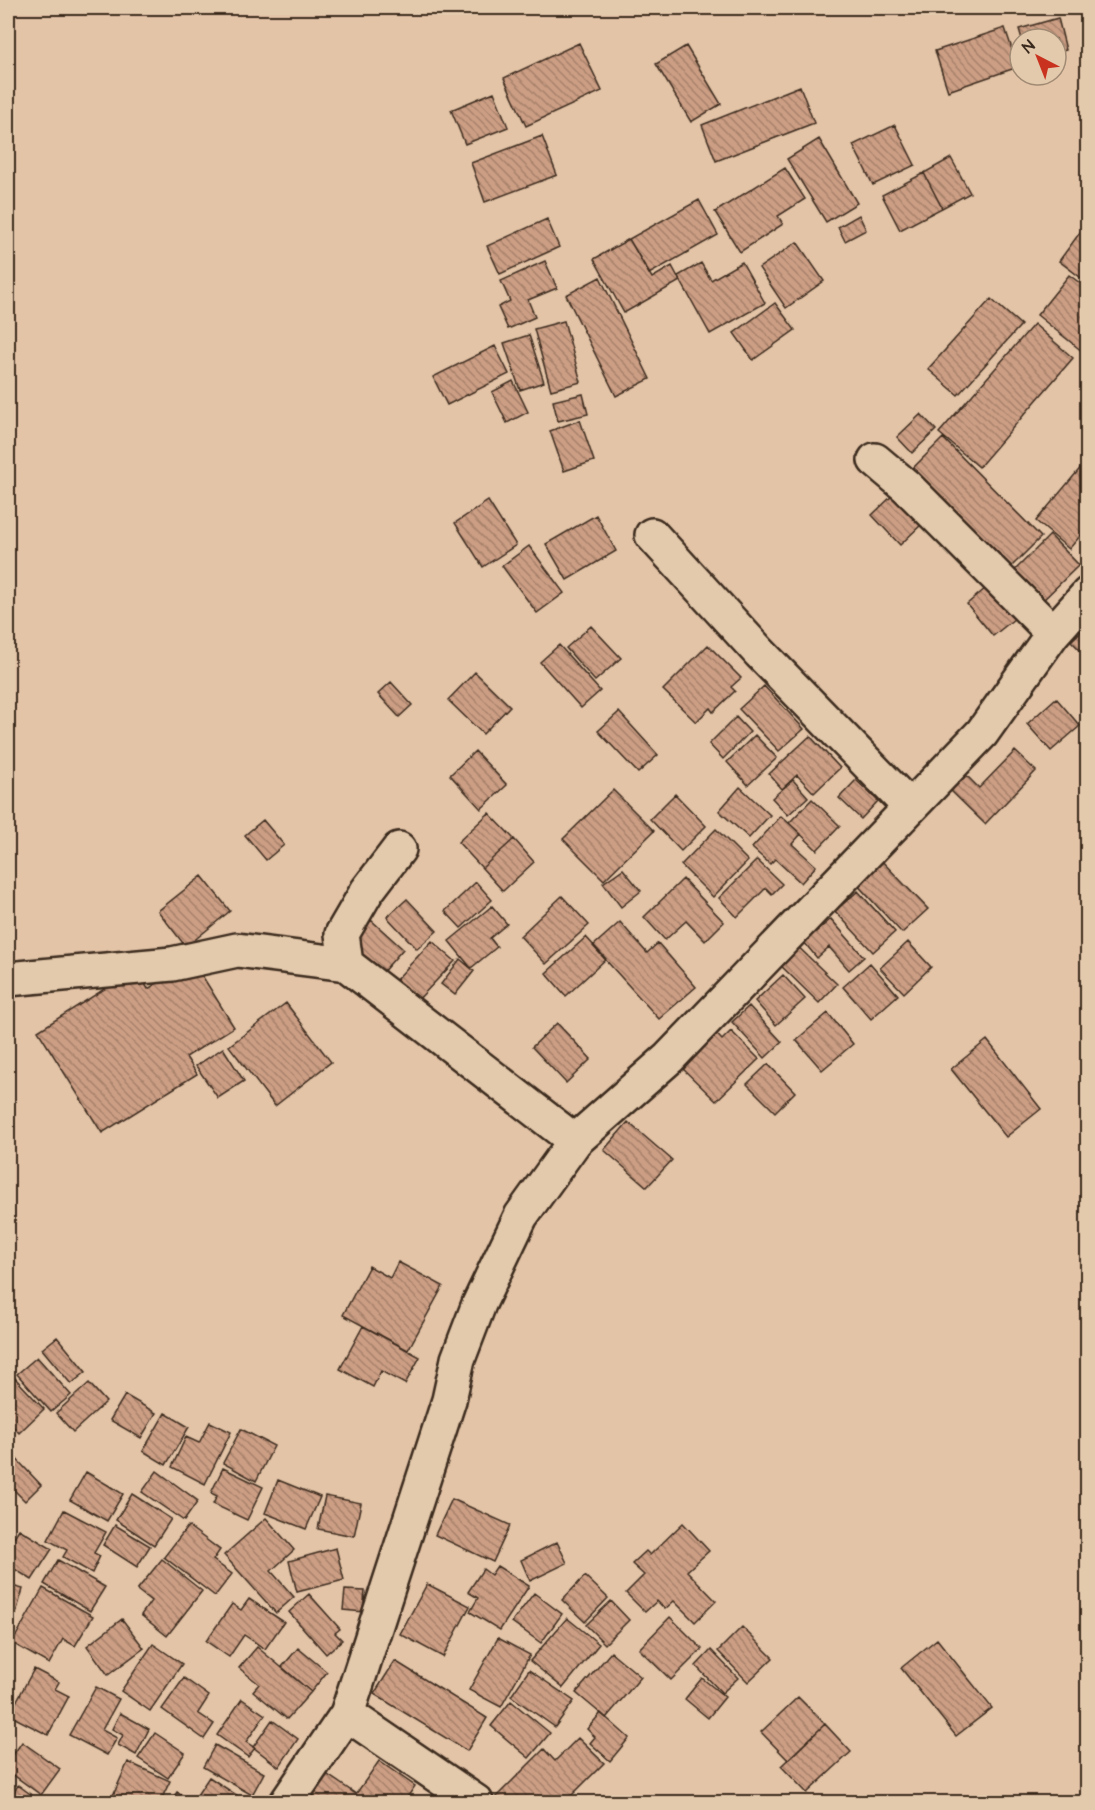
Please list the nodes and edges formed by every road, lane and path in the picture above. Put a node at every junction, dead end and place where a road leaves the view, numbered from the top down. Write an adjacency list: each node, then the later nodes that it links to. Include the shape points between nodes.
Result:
1 (875, 460): 4 (street)
2 (652, 535): 5 (street)
3 (1088, 594): 4 (street)
4 (1053, 633): 5 (street, via 982,733)
5 (910, 807): 9 (street, via 669,1058)
6 (399, 849): 7 (street, via 367,891 342,934)
7 (346, 964): 8 (street, via 237,950 172,963); 9 (street)
8 (8, 979)
9 (575, 1142): 10 (street, via 521,1216 479,1304 458,1359 449,1400)
10 (347, 1714): 11 (street); 12 (street)
11 (287, 1803)
12 (476, 1803)

